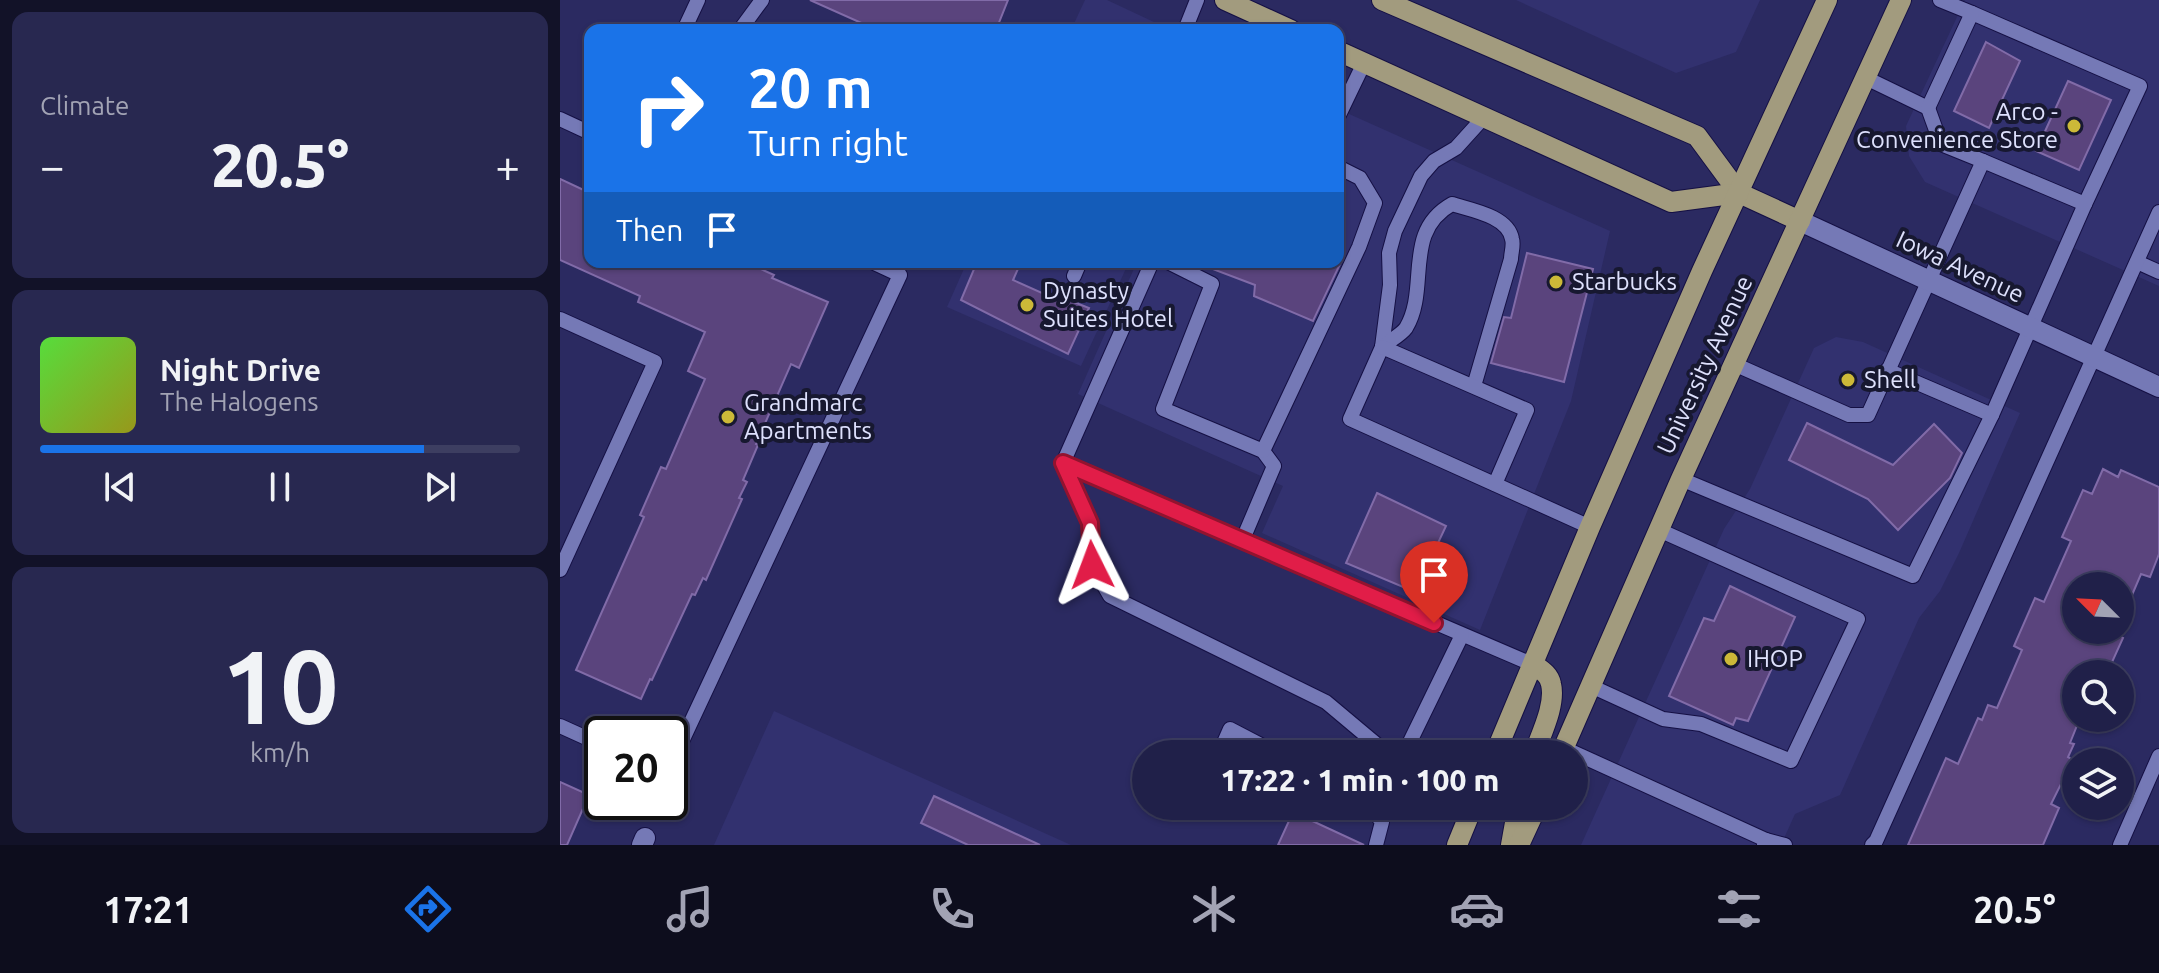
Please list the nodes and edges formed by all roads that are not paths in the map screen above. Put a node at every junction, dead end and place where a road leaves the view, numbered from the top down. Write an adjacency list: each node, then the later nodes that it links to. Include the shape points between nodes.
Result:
1 (698, 0): 10 (lane)
2 (762, 0): 11 (lane)
3 (1197, 0): 12 (lane)
4 (1225, 0): 13 (main road)
5 (1382, 0): 24 (main road, Iowa Avenue, via 1697,136)
6 (1827, 0): 24 (main road, University Avenue)
7 (1901, 0): 16 (main road, University Avenue)
8 (1940, 0): 9 (lane)
9 (1972, 13): 18 (lane); 25 (lane, via 2140,86)
10 (687, 24)
11 (744, 24)
12 (1187, 24)
13 (1261, 24)
14 (1344, 54): 15 (main road)
15 (1364, 63): 17 (lane); 19 (main road)
16 (1866, 78): 18 (lane); 27 (main road, University Avenue)
17 (1344, 105)
18 (1928, 108): 22 (lane, via 1941,144)
19 (1484, 117): 24 (main road, via 1671,202); 36 (lane, via 1421,176 1395,231)
20 (560, 119): 21 (lane)
21 (584, 130)
22 (1983, 161): 25 (lane); 33 (lane)
23 (1344, 170): 43 (lane, via 1360,178 1375,203)
24 (1739, 193): 27 (main road, Iowa Avenue); 47 (main road, University Avenue)
25 (2085, 204): 35 (lane)
26 (2159, 212): 28 (lane)
27 (1800, 221): 33 (street, Iowa Avenue); 38 (main road, University Avenue)
28 (2137, 262): 32 (lane); 37 (lane)
29 (885, 268): 55 (lane, via 900,275)
30 (1149, 268): 44 (lane)
31 (1180, 268): 43 (lane, via 1212,284 1163,409)
32 (2159, 272)
33 (1929, 281): 35 (street, Iowa Avenue); 39 (lane)
34 (560, 319): 50 (lane, via 655,362)
35 (2031, 328): 37 (street, Iowa Avenue); 42 (lane)
36 (1382, 347): 40 (lane); 40 (lane, via 1405,330 1416,302 1418,258 1441,210 1452,204 1497,219 1513,239 1511,259); 46 (lane, via 1350,419)
37 (2094, 357): 41 (street, Iowa Avenue); 76 (lane)
38 (1734, 364): 39 (lane, via 1849,415 1868,415); 45 (main road, University Avenue)
39 (1887, 370): 42 (lane)
40 (1474, 386): 46 (lane, via 1527,410)
41 (2159, 387)
42 (1992, 415): 45 (lane, via 1913,576)
43 (1263, 451): 49 (lane, via 1274,466)
44 (1063, 463): 49 (lane); 59 (lane, via 1090,523 1092,565 1110,596 1326,702)
45 (1681, 479): 48 (main road, University Avenue)
46 (1495, 484): 47 (lane)
47 (1590, 527): 52 (main road, University Avenue)
48 (1659, 530): 53 (main road, University Avenue); 53 (lane, via 1858,619 1791,761 1701,724 1663,719)
49 (1243, 539): 51 (lane)
50 (560, 570)
51 (1462, 635): 52 (lane); 60 (lane)
52 (1534, 665): 61 (main road, University Avenue); 62 (main road, via 1552,685)
53 (1593, 687): 63 (main road, University Avenue)
54 (560, 726): 56 (lane)
55 (688, 728)
56 (584, 737)
57 (1225, 740): 58 (lane, via 1230,729)
58 (1251, 740)
59 (1371, 740)
60 (1411, 740)
61 (1501, 740)
62 (1538, 740)
63 (1568, 740)
64 (2159, 756): 77 (lane)
65 (1588, 762): 70 (lane)
66 (1380, 820): 71 (lane)
67 (1467, 820): 72 (main road)
68 (1515, 820): 73 (main road)
69 (1531, 820): 74 (main road)
70 (1765, 842): 75 (lane)
71 (1376, 845)
72 (1457, 845)
73 (1511, 845)
74 (1519, 845)
75 (1785, 845)
76 (1872, 845)
77 (2120, 845)

